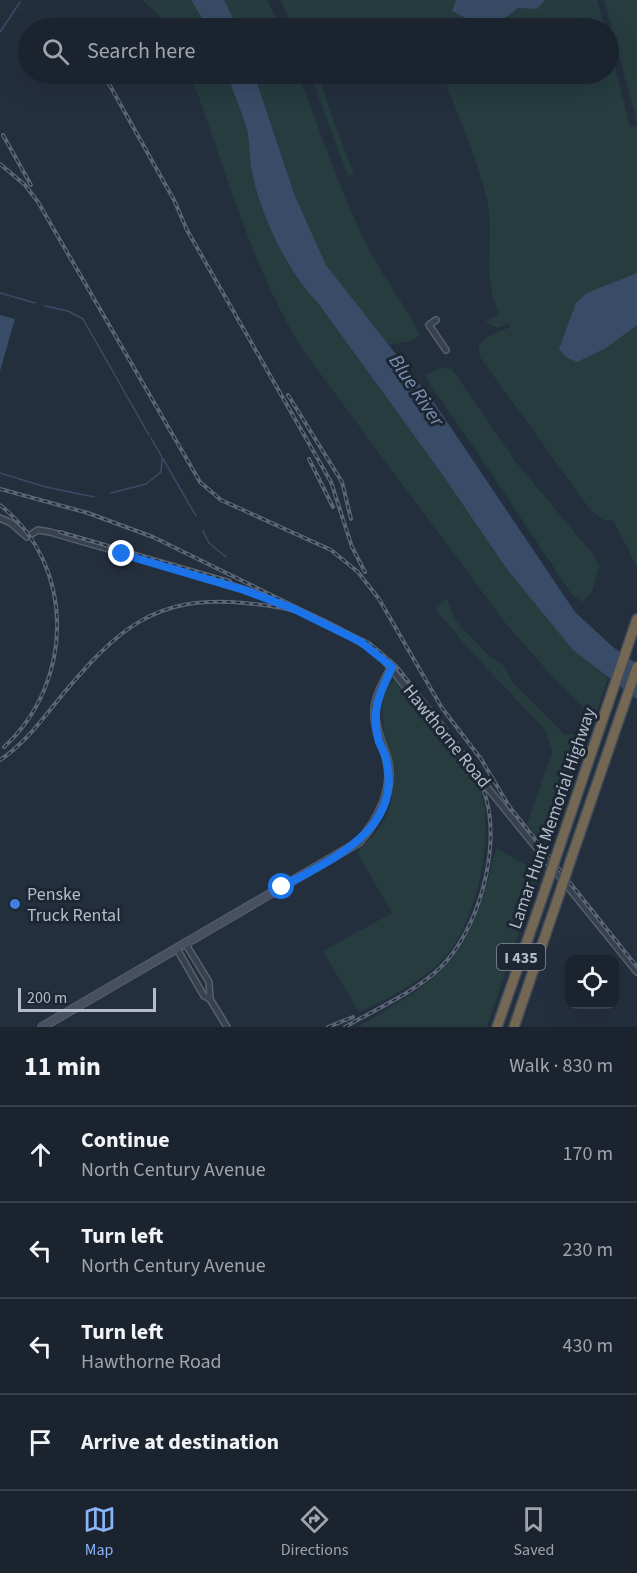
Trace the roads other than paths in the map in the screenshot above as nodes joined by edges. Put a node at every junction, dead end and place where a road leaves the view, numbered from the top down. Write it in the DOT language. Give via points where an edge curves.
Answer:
graph roads {
  1 [pos="436,320"];
  2 [pos="446,350"];
  3 [pos="0,518"];
  4 [pos="637,619"];
  5 [pos="392,667"];
  6 [pos="637,668"];
  7 [pos="185,944"];
  8 [pos="177,949"];
  9 [pos="637,972"];
  10 [pos="210,999"];
  11 [pos="42,1027"];
  12 [pos="227,1027"];
  13 [pos="497,1027"];
  14 [pos="514,1027"];
  1 -- 2 [label="street" via="429,325"];
  3 -- 5 [label="street, Hawthorne Road" via="27,537 38,530 51,532 259,595 361,642"];
  4 -- 13 [label="highway, Lamar Hunt Memorial Highway / I 435, bridge"];
  5 -- 7 [label="street" via="375,708 388,779 384,803 372,826 352,847"];
  5 -- 9 [label="street, Hawthorne Road"];
  6 -- 14 [label="highway, Lamar Hunt Memorial Highway / I 435, bridge"];
  7 -- 8 [label="street"];
  7 -- 10 [label="street" via="208,982"];
  8 -- 10 [label="street" via="204,996"];
  8 -- 11 [label="street"];
  10 -- 12 [label="street"];
}
